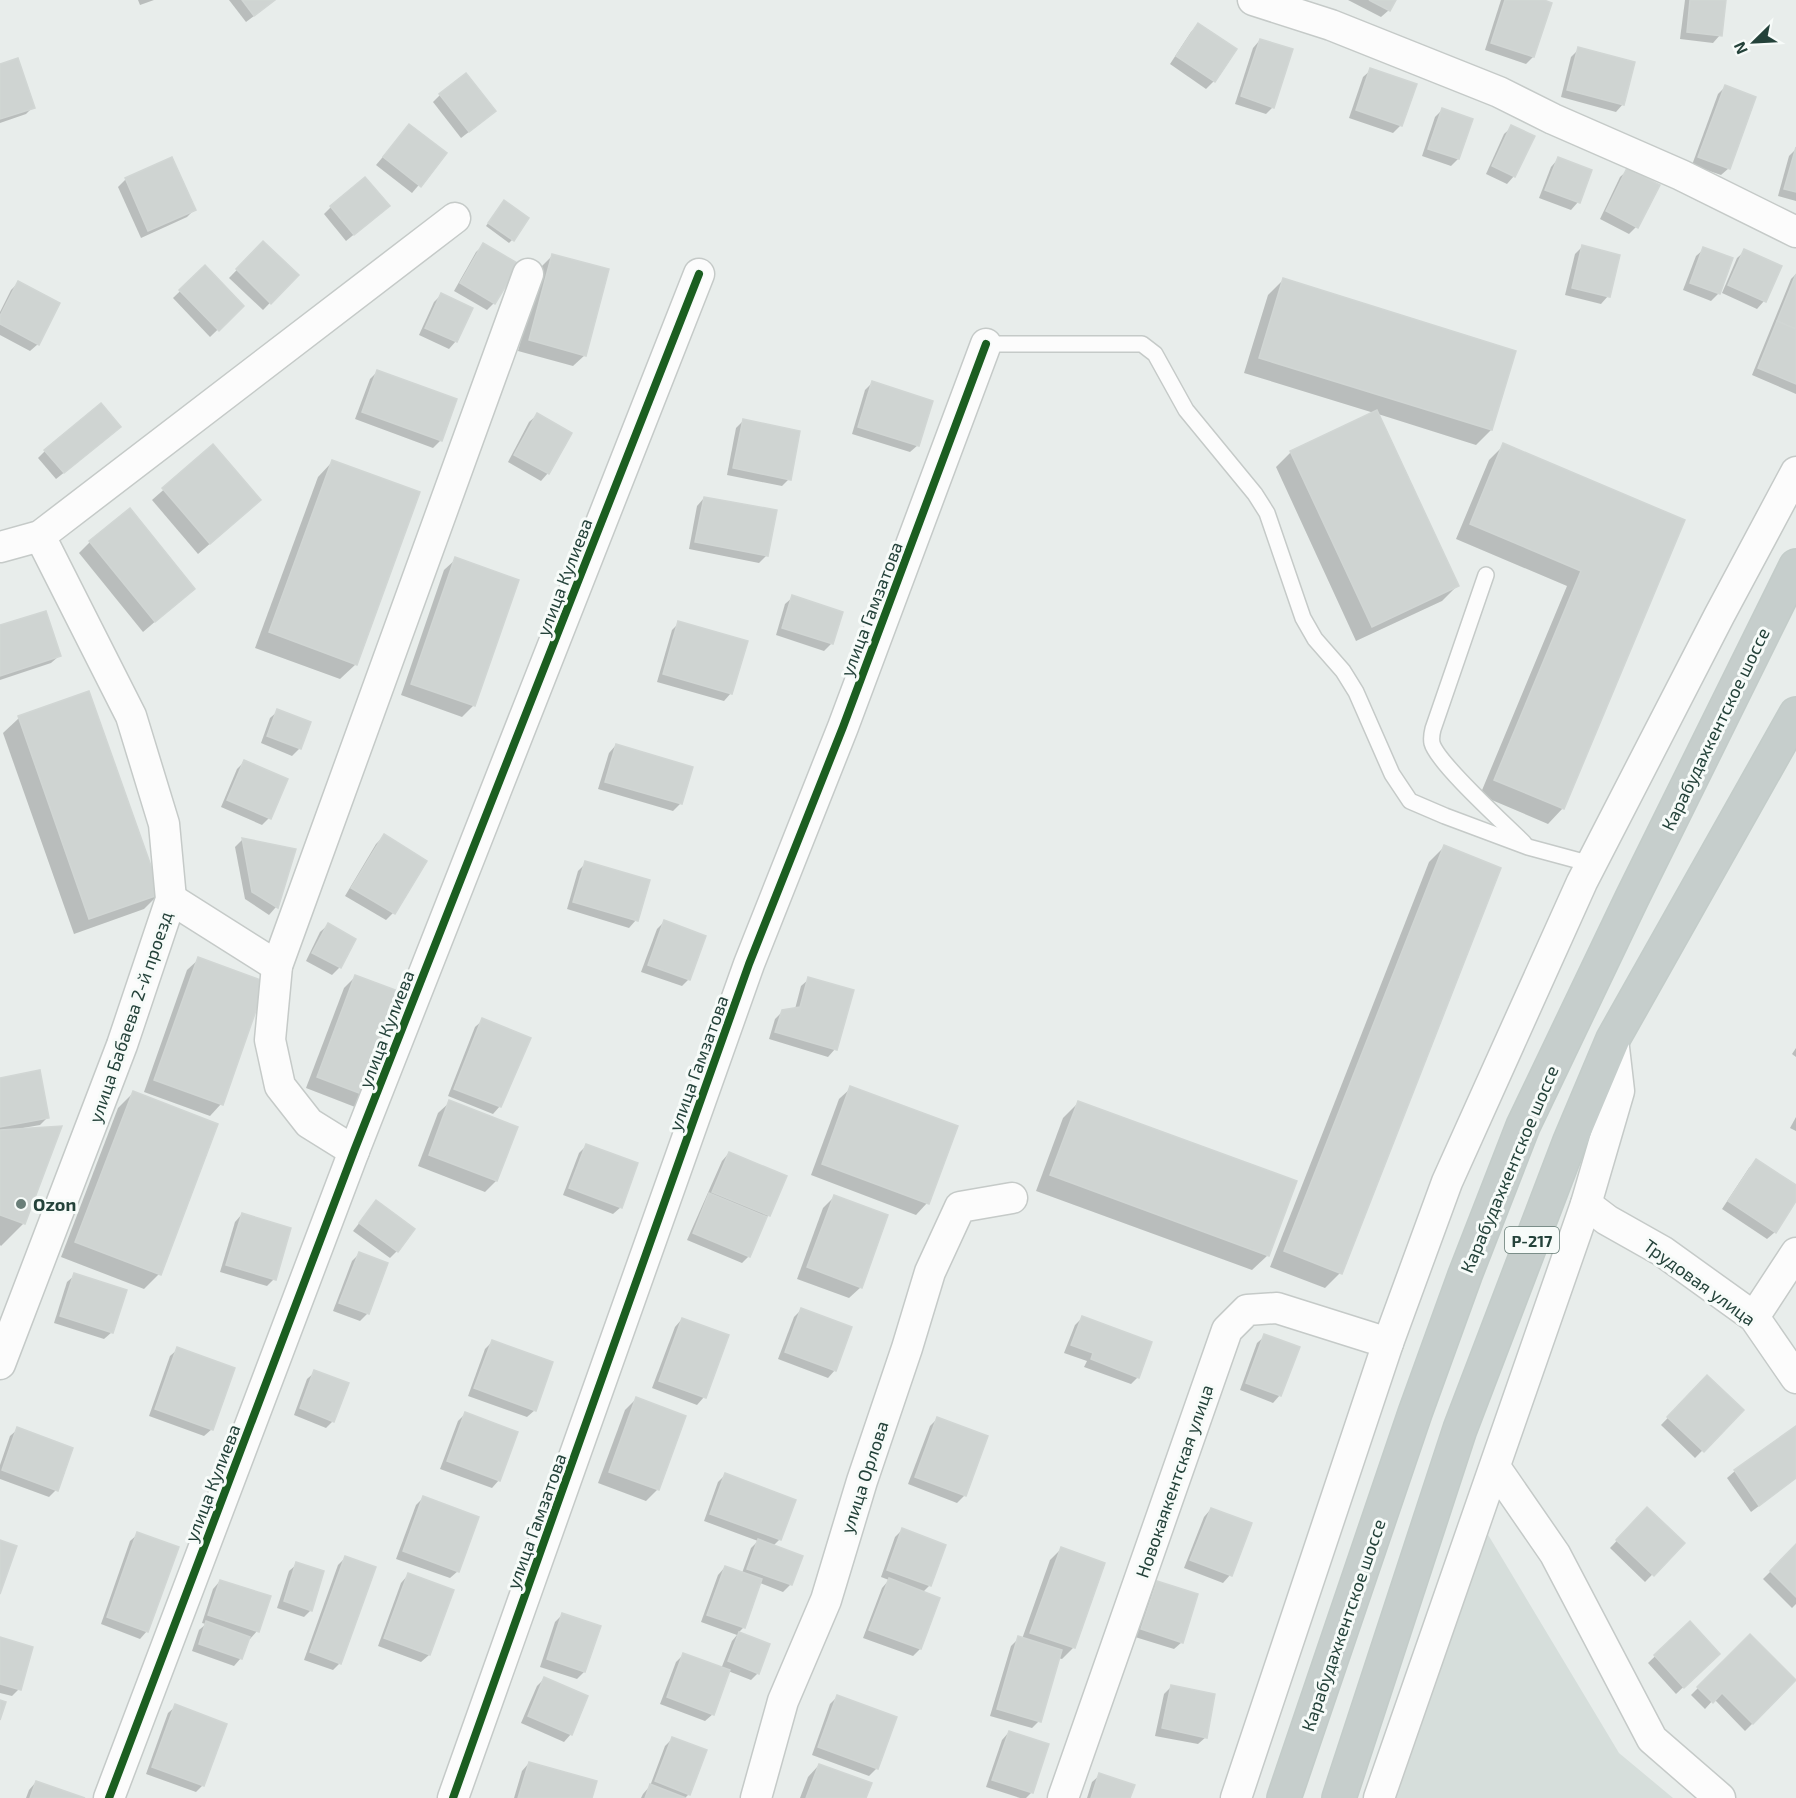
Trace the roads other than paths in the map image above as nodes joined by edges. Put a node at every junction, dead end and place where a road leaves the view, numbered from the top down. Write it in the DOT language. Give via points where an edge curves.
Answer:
graph roads {
  1 [pos="1253,0"];
  2 [pos="455,218"];
  3 [pos="1796,232"];
  4 [pos="528,274"];
  5 [pos="699,274"];
  6 [pos="986,344"];
  7 [pos="1796,472"];
  8 [pos="40,536"];
  9 [pos="0,548"];
  10 [pos="1796,566"];
  11 [pos="1486,575"];
  12 [pos="1796,714"];
  13 [pos="1528,847"];
  14 [pos="1591,864"];
  15 [pos="171,899"];
  16 [pos="277,966"];
  17 [pos="1613,1039"];
  18 [pos="354,1151"];
  19 [pos="1012,1198"];
  20 [pos="1587,1204"];
  21 [pos="1796,1252"];
  22 [pos="1754,1317"];
  23 [pos="1388,1343"];
  24 [pos="0,1364"];
  25 [pos="1796,1378"];
  26 [pos="1496,1467"];
  27 [pos="1386,1791"];
  28 [pos="109,1798"];
  29 [pos="453,1798"];
  30 [pos="756,1798"];
  31 [pos="1063,1798"];
  32 [pos="1236,1798"];
  33 [pos="1284,1798"];
  34 [pos="1339,1798"];
  35 [pos="1720,1798"];
  1 -- 3 [label="street" via="1331,25 1499,92"];
  2 -- 8 [label="street"];
  4 -- 16 [label="street"];
  5 -- 18 [label="street, улица Кулиева"];
  6 -- 13 [label="lane" via="1142,344 1155,354 1186,410 1267,513 1303,618 1356,692 1392,774 1410,801"];
  6 -- 29 [label="street, улица Гамзатова" via="750,964"];
  7 -- 14 [label="street"];
  8 -- 9 [label="street"];
  8 -- 15 [label="street, улица Бабаева 2-й проезд" via="131,716 164,824"];
  10 -- 33 [label="highway, Карабудахкентское шоссе" via="1523,1126 1419,1402"];
  11 -- 13 [label="lane" via="1431,741 1437,755"];
  12 -- 17 [label="highway, Р-217"];
  13 -- 14 [label="lane"];
  14 -- 23 [label="street" via="1447,1182"];
  15 -- 16 [label="street"];
  15 -- 24 [label="street, улица Бабаева 2-й проезд" via="122,1045"];
  16 -- 18 [label="street" via="270,1040 279,1086 309,1123"];
  17 -- 20 [label="street" via="1619,1091"];
  17 -- 34 [label="highway, Р-217" via="1460,1429"];
  18 -- 28 [label="street, улица Кулиева"];
  19 -- 30 [label="street, улица Орлова" via="960,1207 930,1272 826,1600 783,1701"];
  20 -- 22 [label="street, Трудовая улица" via="1662,1251"];
  20 -- 26 [label="street"];
  21 -- 22 [label="street"];
  22 -- 25 [label="street, Трудовая улица"];
  23 -- 31 [label="street, Новокаякентская улица" via="1277,1308 1247,1310 1227,1330"];
  23 -- 32 [label="street"];
  26 -- 27 [label="street"];
  26 -- 35 [label="street" via="1555,1554 1652,1739"];
}
